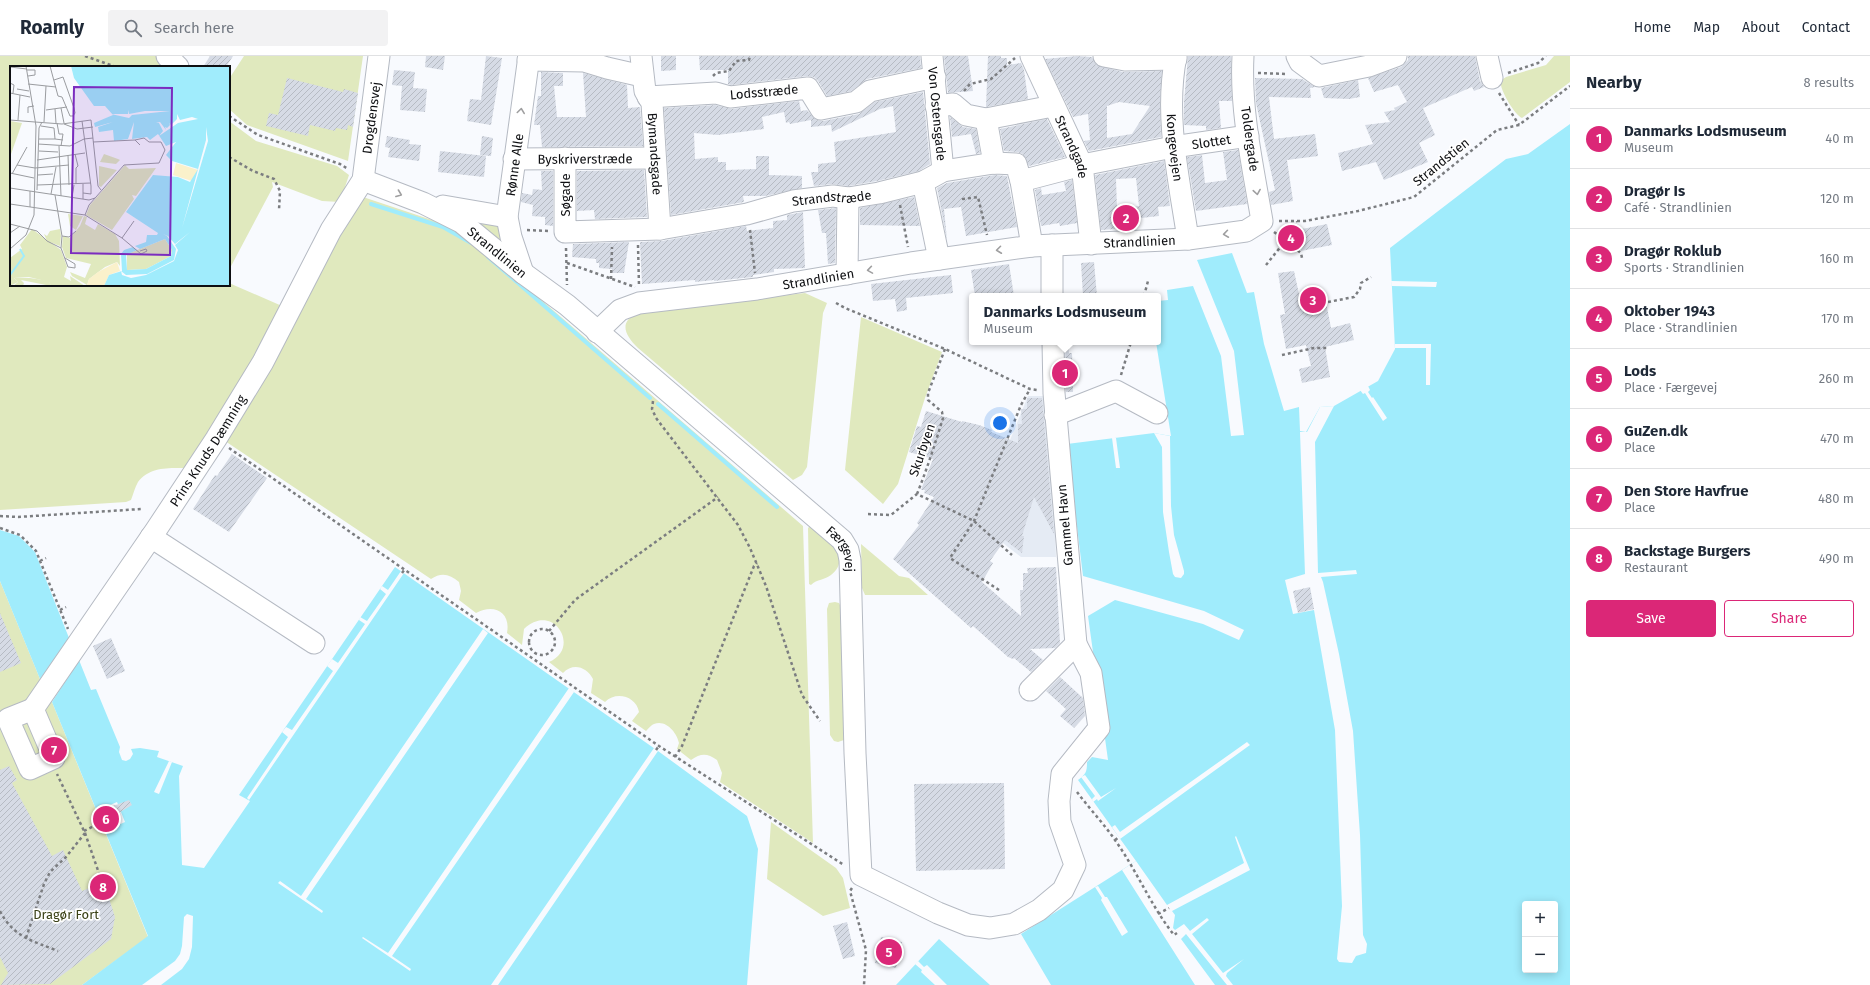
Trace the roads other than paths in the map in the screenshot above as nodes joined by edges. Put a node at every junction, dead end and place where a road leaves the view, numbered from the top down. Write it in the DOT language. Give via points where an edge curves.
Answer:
graph roads {
  1 [pos="167,56"];
  2 [pos="379,56"];
  3 [pos="932,56"];
  4 [pos="1031,56"];
  5 [pos="1104,56"];
  6 [pos="1297,56"];
  7 [pos="1396,56"];
  8 [pos="1487,56"];
  9 [pos="1176,57"];
  10 [pos="529,58"];
  11 [pos="1242,64"];
  12 [pos="177,66"];
  13 [pos="642,66"];
  14 [pos="935,77"];
  15 [pos="1492,78"];
  16 [pos="648,97"];
  17 [pos="944,105"];
  18 [pos="1053,106"];
  19 [pos="986,119"];
  20 [pos="1248,136"];
  21 [pos="1174,147"];
  22 [pos="565,158"];
  23 [pos="655,158"];
  24 [pos="514,159"];
  25 [pos="994,163"];
  26 [pos="1082,165"];
  27 [pos="943,171"];
  28 [pos="363,180"];
  29 [pos="1021,180"];
  30 [pos="923,182"];
  31 [pos="848,198"];
  32 [pos="422,203"];
  33 [pos="1262,221"];
  34 [pos="508,223"];
  35 [pos="660,229"];
  36 [pos="565,232"];
  37 [pos="1188,239"];
  38 [pos="1091,244"];
  39 [pos="1042,246"];
  40 [pos="939,259"];
  41 [pos="523,272"];
  42 [pos="847,274"];
  43 [pos="1051,293"];
  44 [pos="597,332"];
  45 [pos="1053,345"];
  46 [pos="1157,413"];
  47 [pos="1056,415"];
  48 [pos="151,537"];
  49 [pos="314,643"];
  50 [pos="1076,644"];
  51 [pos="1030,690"];
  52 [pos="50,760"];
  1 -- 12 [label="street"];
  2 -- 28 [label="street, Drogdensvej"];
  3 -- 14 [label="street, Von Ostensgade"];
  4 -- 18 [label="street, Strandgade"];
  5 -- 9 [label="street" via="1125,60"];
  6 -- 7 [label="street" via="1300,62 1319,76 1369,66"];
  8 -- 15 [label="street"];
  9 -- 21 [label="street, Kongevejen" via="1171,91"];
  10 -- 13 [label="street" via="584,61 607,68"];
  24 -- 10 [label="street, Rønne Alle, one-way"];
  11 -- 20 [label="street, Toldergade"];
  13 -- 16 [label="street, Bymandsgade" via="644,91"];
  14 -- 16 [label="street, Lodsstræde" via="870,91 856,102 821,109 808,88 730,97 716,93"];
  14 -- 17 [label="street, Von Ostensgade"];
  16 -- 23 [label="street, Bymandsgade" via="652,103"];
  17 -- 19 [label="street" via="966,115"];
  17 -- 27 [label="street, Von Ostensgade"];
  18 -- 19 [label="street"];
  18 -- 26 [label="street, Strandgade"];
  19 -- 25 [label="street"];
  20 -- 21 [label="street, Slottet"];
  20 -- 33 [label="street, Toldergade, one-way"];
  21 -- 26 [label="street, Slottet"];
  21 -- 37 [label="street, Kongevejen"];
  22 -- 23 [label="street, Byskriverstræde"];
  22 -- 24 [label="street, Byskriverstræde"];
  22 -- 36 [label="street, Søgade"];
  23 -- 35 [label="street, Bymandsgade"];
  24 -- 34 [label="street, Rønne Alle"];
  25 -- 27 [label="street, Strandstræde"];
  25 -- 29 [label="street, Strandstræde" via="1016,164"];
  26 -- 29 [label="street"];
  26 -- 38 [label="street, Strandgade"];
  27 -- 30 [label="street, Strandstræde"];
  28 -- 32 [label="street, Strandlinien, one-way"];
  28 -- 48 [label="street, Prins Knuds Dæmning" via="331,230 263,362"];
  29 -- 39 [label="street"];
  30 -- 31 [label="street, Strandstræde"];
  30 -- 40 [label="street"];
  31 -- 35 [label="street, Strandstræde" via="833,196 793,201 748,214"];
  31 -- 42 [label="street"];
  32 -- 34 [label="street, Strandlinien"];
  32 -- 41 [label="street, Strandlinien" via="461,222"];
  33 -- 37 [label="street, Strandlinien, one-way" via="1246,231"];
  34 -- 41 [label="street, Rønne Alle"];
  35 -- 36 [label="street, Strandstræde"];
  37 -- 38 [label="street, Strandlinien"];
  38 -- 39 [label="street, Strandlinien"];
  39 -- 40 [label="street, Strandlinien, one-way"];
  39 -- 43 [label="street"];
  40 -- 42 [label="street, Strandlinien, one-way"];
  41 -- 44 [label="street, Strandlinien" via="567,305"];
  42 -- 44 [label="street, Strandlinien" via="757,289 639,303 620,310"];
  44 -- 50 [label="street, Færgevej" via="842,540 848,550 861,875 938,913 968,925 990,928 1014,924 1039,910 1063,890 1075,865 1060,822 1062,774 1099,728 1091,673"];
  45 -- 47 [label="street, Gammel Havn"];
  46 -- 47 [label="street" via="1116,391"];
  47 -- 50 [label="street, Gammel Havn"];
  48 -- 49 [label="street"];
  48 -- 52 [label="street, Prins Knuds Dæmning" via="33,709 54,758"];
  50 -- 51 [label="street"];
}
